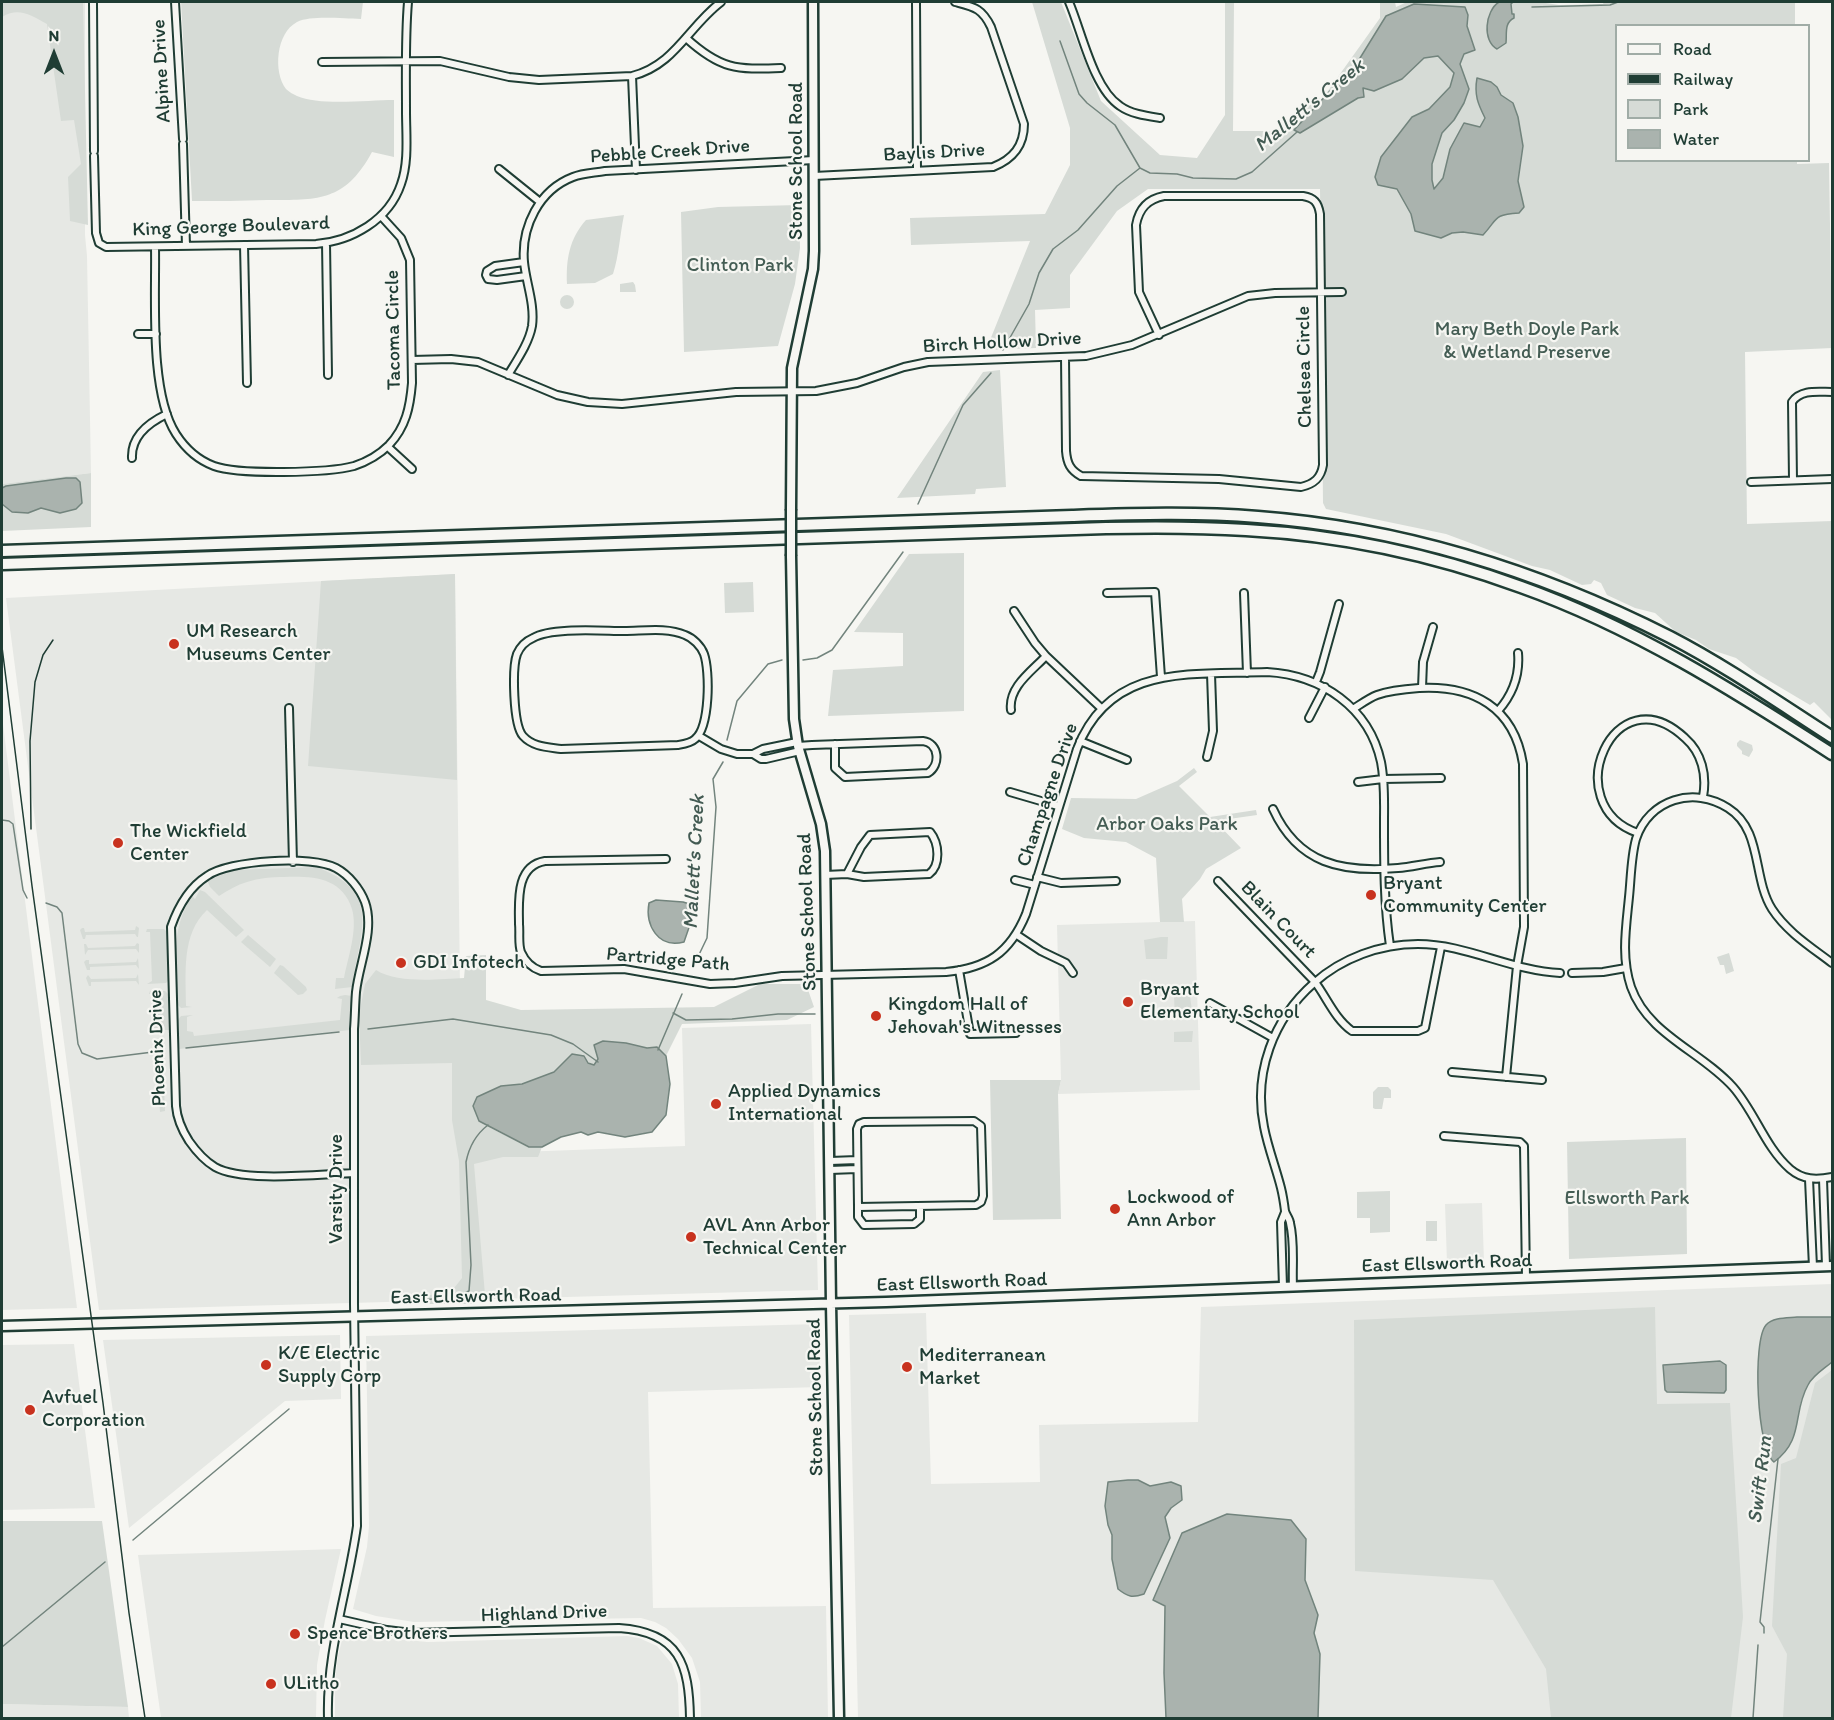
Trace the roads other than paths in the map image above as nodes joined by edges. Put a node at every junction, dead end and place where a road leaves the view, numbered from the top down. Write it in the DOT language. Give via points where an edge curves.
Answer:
graph roads {
  1 [pos="93,2"];
  2 [pos="175,2"];
  3 [pos="408,2"];
  4 [pos="721,2"];
  5 [pos="813,2"];
  6 [pos="916,2"];
  7 [pos="955,2"];
  8 [pos="1070,2"];
  9 [pos="686,38"];
  10 [pos="406,61"];
  11 [pos="322,62"];
  12 [pos="781,68"];
  13 [pos="632,76"];
  14 [pos="1160,118"];
  15 [pos="814,160"];
  16 [pos="499,169"];
  17 [pos="636,170"];
  18 [pos="917,171"];
  19 [pos="814,176"];
  20 [pos="540,202"];
  21 [pos="381,216"];
  22 [pos="327,243"];
  23 [pos="244,245"];
  24 [pos="186,246"];
  25 [pos="155,247"];
  26 [pos="524,262"];
  27 [pos="526,276"];
  28 [pos="1321,292"];
  29 [pos="1342,292"];
  30 [pos="138,334"];
  31 [pos="156,334"];
  32 [pos="1159,335"];
  33 [pos="1065,357"];
  34 [pos="412,360"];
  35 [pos="328,375"];
  36 [pos="508,375"];
  37 [pos="247,383"];
  38 [pos="790,392"];
  39 [pos="1833,392"];
  40 [pos="167,414"];
  41 [pos="388,447"];
  42 [pos="132,458"];
  43 [pos="412,470"];
  44 [pos="1833,479"];
  45 [pos="1793,480"];
  46 [pos="1751,482"];
  47 [pos="3,551"];
  48 [pos="4,564"];
  49 [pos="1107,593"];
  50 [pos="1244,593"];
  51 [pos="1339,604"];
  52 [pos="1014,611"];
  53 [pos="1433,627"];
  54 [pos="1518,653"];
  55 [pos="1046,656"];
  56 [pos="1247,673"];
  57 [pos="1211,674"];
  58 [pos="1161,677"];
  59 [pos="1316,682"];
  60 [pos="1325,687"];
  61 [pos="1422,688"];
  62 [pos="289,708"];
  63 [pos="1101,708"];
  64 [pos="1353,709"];
  65 [pos="1011,710"];
  66 [pos="1498,711"];
  67 [pos="1309,718"];
  68 [pos="699,736"];
  69 [pos="1833,737"];
  70 [pos="1080,741"];
  71 [pos="835,744"];
  72 [pos="798,747"];
  73 [pos="1833,753"];
  74 [pos="1207,757"];
  75 [pos="1127,760"];
  76 [pos="1441,778"];
  77 [pos="1383,779"];
  78 [pos="1358,782"];
  79 [pos="1010,792"];
  80 [pos="1703,797"];
  81 [pos="1058,806"];
  82 [pos="1273,809"];
  83 [pos="1638,833"];
  84 [pos="666,859"];
  85 [pos="293,862"];
  86 [pos="1440,862"];
  87 [pos="1384,868"];
  88 [pos="847,874"];
  89 [pos="825,875"];
  90 [pos="1038,877"];
  91 [pos="1015,880"];
  92 [pos="1116,881"];
  93 [pos="1218,881"];
  94 [pos="1035,885"];
  95 [pos="1017,935"];
  96 [pos="1390,946"];
  97 [pos="1441,947"];
  98 [pos="1833,963"];
  99 [pos="1517,966"];
  100 [pos="1626,968"];
  101 [pos="959,970"];
  102 [pos="1073,973"];
  103 [pos="1560,973"];
  104 [pos="1572,973"];
  105 [pos="828,976"];
  106 [pos="1315,982"];
  107 [pos="1210,1003"];
  108 [pos="1016,1033"];
  109 [pos="1273,1038"];
  110 [pos="1452,1072"];
  111 [pos="1506,1077"];
  112 [pos="1542,1080"];
  113 [pos="1444,1136"];
  114 [pos="857,1160"];
  115 [pos="830,1165"];
  116 [pos="857,1169"];
  117 [pos="354,1173"];
  118 [pos="1833,1177"];
  119 [pos="1809,1179"];
  120 [pos="1822,1179"];
  121 [pos="920,1206"];
  122 [pos="858,1207"];
  123 [pos="1285,1212"];
  124 [pos="1829,1266"];
  125 [pos="1813,1267"];
  126 [pos="1526,1278"];
  127 [pos="1283,1287"];
  128 [pos="1293,1287"];
  129 [pos="831,1304"];
  130 [pos="354,1316"];
  131 [pos="2,1326"];
  132 [pos="339,1619"];
  133 [pos="328,1719"];
  134 [pos="690,1719"];
  135 [pos="839,1719"];
  1 -- 25 [label="street, King George Boulevard" via="96,233 99,243 106,247"];
  2 -- 24 [label="street, Alpine Drive"];
  3 -- 10 [label="street, King George Boulevard"];
  4 -- 9 [label="street"];
  5 -- 15 [label="main road, Stone School Road"];
  6 -- 18 [label="street"];
  7 -- 18 [label="street, Baylis Drive" via="983,13 992,27 1022,114 1022,141 1011,157 993,167"];
  8 -- 14 [label="street" via="1107,95 1121,107"];
  9 -- 12 [label="street" via="701,52 727,65"];
  9 -- 13 [label="street" via="661,64"];
  10 -- 11 [label="street"];
  10 -- 13 [label="street" via="453,63 523,79"];
  10 -- 21 [label="street, King George Boulevard" via="406,164 394,200"];
  13 -- 17 [label="street"];
  15 -- 17 [label="street, Pebble Creek Drive"];
  15 -- 19 [label="main road, Stone School Road"];
  16 -- 20 [label="street"];
  17 -- 20 [label="street, Pebble Creek Drive" via="574,177"];
  18 -- 19 [label="street, Baylis Drive"];
  19 -- 38 [label="main road, Stone School Road" via="813,269 795,347"];
  20 -- 26 [label="street, Pebble Creek Drive" via="526,230"];
  21 -- 22 [label="street, King George Boulevard" via="348,237"];
  21 -- 34 [label="street, Tacoma Circle" via="402,238 410,260"];
  22 -- 23 [label="street, King George Boulevard"];
  22 -- 35 [label="street"];
  23 -- 24 [label="street, King George Boulevard"];
  23 -- 37 [label="street"];
  24 -- 25 [label="street, King George Boulevard"];
  25 -- 31 [label="street, Tacoma Circle"];
  26 -- 27 [label="street, Pebble Creek Drive"];
  26 -- 27 [label="street" via="495,266 486,275 497,280"];
  27 -- 36 [label="street, Pebble Creek Drive" via="532,327"];
  28 -- 29 [label="street, Birch Hollow Drive"];
  28 -- 32 [label="street, Birch Hollow Drive" via="1248,296"];
  28 -- 32 [label="street, Chelsea Circle" via="1320,214 1319,205 1311,198 1155,198 1138,216 1137,266 1139,292"];
  28 -- 33 [label="street, Chelsea Circle" via="1323,465 1319,478 1309,485 1293,487 1166,476 1081,476 1069,465 1066,451"];
  30 -- 31 [label="street"];
  31 -- 40 [label="street, Tacoma Circle" via="159,380"];
  32 -- 33 [label="street, Birch Hollow Drive" via="1119,349"];
  33 -- 38 [label="street, Birch Hollow Drive" via="928,362 837,388"];
  34 -- 36 [label="street, Birch Hollow Drive" via="472,361"];
  34 -- 41 [label="street, Tacoma Circle" via="407,418"];
  36 -- 38 [label="street, Birch Hollow Drive" via="557,395 605,403 642,403 736,392"];
  38 -- 72 [label="main road, Stone School Road, bridge" via="793,701"];
  39 -- 45 [label="street" via="1798,394 1792,402"];
  40 -- 41 [label="street, Tacoma Circle" via="189,451 227,470 354,466"];
  40 -- 42 [label="street" via="136,438"];
  41 -- 43 [label="street"];
  44 -- 45 [label="street"];
  45 -- 46 [label="street"];
  47 -- 69 [label="highway" via="1184,513 1259,517 1405,540 1475,557 1536,578 1670,638"];
  48 -- 73 [label="highway" via="1106,528 1180,527 1302,535 1444,563 1520,586 1634,636 1707,675"];
  49 -- 58 [label="street" via="1155,592"];
  50 -- 56 [label="street"];
  51 -- 59 [label="street"];
  52 -- 55 [label="street"];
  53 -- 61 [label="street" via="1423,662"];
  54 -- 66 [label="street" via="1516,679 1506,703"];
  55 -- 63 [label="street"];
  55 -- 65 [label="street" via="1014,691"];
  56 -- 57 [label="street, Champagne Drive"];
  56 -- 59 [label="street, Champagne Drive" via="1283,673"];
  57 -- 58 [label="street, Champagne Drive"];
  57 -- 74 [label="street" via="1213,731"];
  58 -- 63 [label="street, Champagne Drive" via="1128,688"];
  59 -- 60 [label="street, Champagne Drive"];
  60 -- 64 [label="street, Champagne Drive"];
  60 -- 67 [label="street"];
  61 -- 64 [label="street" via="1383,693"];
  61 -- 66 [label="street" via="1462,691"];
  62 -- 85 [label="street"];
  63 -- 70 [label="street, Champagne Drive"];
  64 -- 77 [label="street, Champagne Drive" via="1374,741"];
  66 -- 99 [label="street" via="1513,731 1523,764 1525,910"];
  68 -- 68 [label="street" via="678,746 561,749 532,743 521,734 516,718 517,654 532,638 558,632 671,631 686,635 700,645 707,665 707,715"];
  68 -- 72 [label="street" via="721,749 761,759"];
  70 -- 75 [label="street"];
  70 -- 81 [label="street, Champagne Drive"];
  71 -- 71 [label="street" via="835,768 845,777 923,774 932,771 936,764 935,750 928,741"];
  71 -- 72 [label="street"];
  72 -- 89 [label="main road, Stone School Road" via="821,824"];
  76 -- 77 [label="street"];
  77 -- 78 [label="street"];
  77 -- 87 [label="street, Champagne Drive"];
  79 -- 81 [label="street"];
  80 -- 83 [label="street" via="1683,797 1664,804"];
  80 -- 83 [label="street" via="1705,783 1700,757 1684,737 1652,720 1635,720 1622,726 1603,753 1599,794 1613,818"];
  80 -- 98 [label="street" via="1729,808 1744,822 1772,908 1784,925"];
  81 -- 90 [label="street, Champagne Drive"];
  82 -- 87 [label="street" via="1285,832 1315,858 1343,868"];
  83 -- 100 [label="street" via="1626,929"];
  84 -- 105 [label="street, Partridge Path" via="545,861 532,866 519,893 520,946 527,962 541,971 624,969 710,984 767,977"];
  85 -- 117 [label="street, Varsity Drive" via="316,862 349,877 360,891 368,913 356,992"];
  85 -- 117 [label="street, Phoenix Drive" via="222,868 196,884 177,911 170,937 177,1117 194,1148 224,1171 258,1176"];
  86 -- 87 [label="street"];
  87 -- 96 [label="street, Champagne Drive"];
  88 -- 88 [label="street" via="930,874 936,865 935,838 930,832 870,835"];
  88 -- 89 [label="street"];
  89 -- 105 [label="main road, Stone School Road"];
  90 -- 92 [label="street" via="1061,883"];
  90 -- 94 [label="street, Champagne Drive"];
  91 -- 94 [label="street, Champagne Drive"];
  93 -- 106 [label="street, Blain Court"];
  94 -- 95 [label="street, Champagne Drive"];
  95 -- 101 [label="street, Champagne Drive" via="991,960"];
  95 -- 102 [label="street" via="1066,963"];
  96 -- 97 [label="street"];
  96 -- 106 [label="street" via="1351,959"];
  97 -- 99 [label="street"];
  97 -- 106 [label="street, Blain Court" via="1427,1023 1421,1030 1352,1031"];
  99 -- 103 [label="street"];
  99 -- 111 [label="street"];
  100 -- 104 [label="street"];
  100 -- 119 [label="street" via="1635,995 1654,1023 1721,1074 1744,1101 1783,1161"];
  101 -- 105 [label="street, Champagne Drive"];
  101 -- 108 [label="street" via="970,1034"];
  105 -- 115 [label="main road, Stone School Road"];
  106 -- 109 [label="street" via="1288,1011"];
  107 -- 109 [label="street"];
  109 -- 123 [label="street" via="1263,1077 1262,1113"];
  110 -- 111 [label="street"];
  111 -- 112 [label="street"];
  113 -- 126 [label="street" via="1520,1142 1524,1146"];
  114 -- 115 [label="street"];
  114 -- 116 [label="street"];
  114 -- 121 [label="street" via="857,1129 864,1122 978,1123 981,1202"];
  115 -- 116 [label="street"];
  115 -- 129 [label="main road, Stone School Road"];
  116 -- 122 [label="street"];
  117 -- 130 [label="street, Varsity Drive"];
  118 -- 120 [label="street"];
  119 -- 120 [label="street"];
  119 -- 125 [label="street"];
  120 -- 124 [label="street"];
  121 -- 122 [label="street"];
  121 -- 122 [label="street" via="920,1219 914,1224 864,1225 858,1217"];
  123 -- 127 [label="street" via="1281,1222"];
  123 -- 128 [label="street" via="1290,1222"];
  124 -- 125 [label="main road, East Ellsworth Road"];
  125 -- 126 [label="main road, East Ellsworth Road"];
  126 -- 128 [label="main road, East Ellsworth Road"];
  127 -- 128 [label="main road, East Ellsworth Road"];
  127 -- 129 [label="main road, East Ellsworth Road"];
  129 -- 130 [label="main road, East Ellsworth Road"];
  129 -- 135 [label="main road, Stone School Road"];
  130 -- 131 [label="main road, East Ellsworth Road"];
  130 -- 132 [label="street, Varsity Drive" via="357,1526"];
  132 -- 133 [label="street, Varsity Drive" via="331,1657"];
  132 -- 134 [label="street, Highland Drive" via="412,1633 620,1628 647,1632 674,1650 684,1666"];
}
